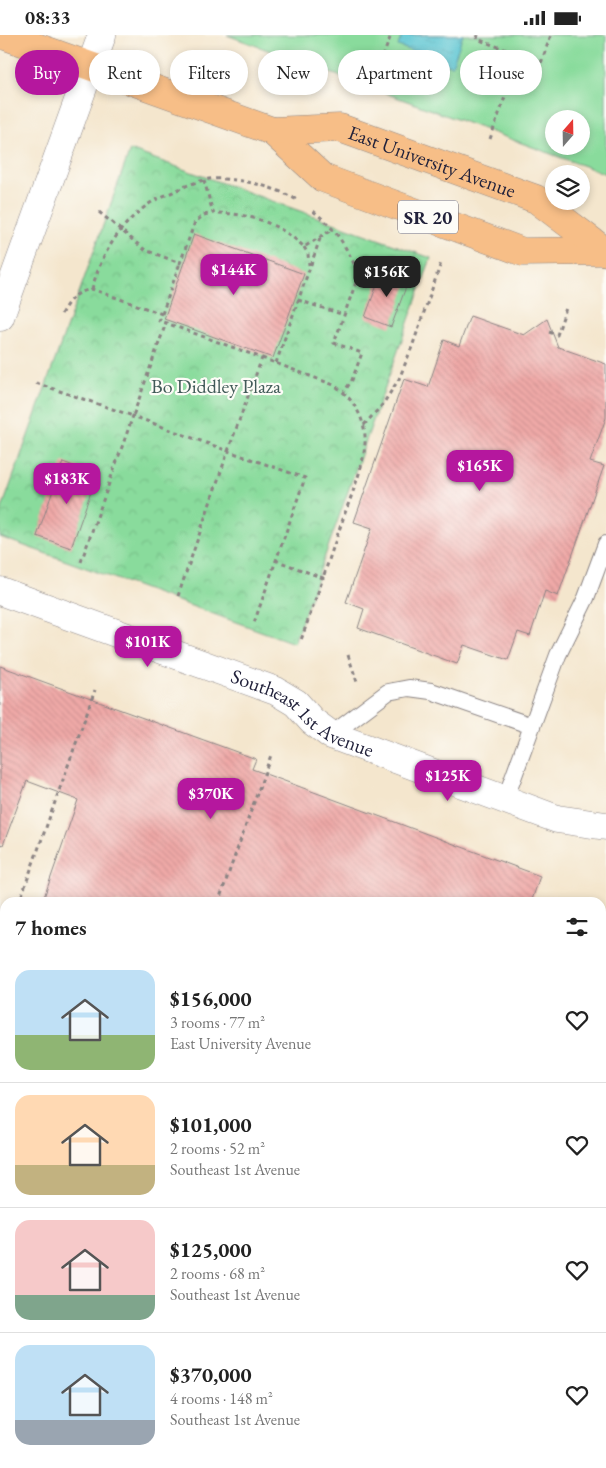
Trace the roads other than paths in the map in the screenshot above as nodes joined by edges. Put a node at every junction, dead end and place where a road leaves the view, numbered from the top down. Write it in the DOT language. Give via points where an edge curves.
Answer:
graph roads {
  1 [pos="3,35"];
  2 [pos="102,35"];
  3 [pos="96,50"];
  4 [pos="89,66"];
  5 [pos="89,69"];
  6 [pos="160,91"];
  7 [pos="272,131"];
  8 [pos="605,251"];
  9 [pos="0,317"];
  10 [pos="606,544"];
  11 [pos="0,591"];
  12 [pos="532,726"];
  13 [pos="331,735"];
  14 [pos="505,800"];
  15 [pos="606,826"];
  1 -- 4 [label="main road, East University Avenue / SR 20"];
  2 -- 3 [label="street"];
  5 -- 9 [label="street"];
  6 -- 7 [label="main road, East University Avenue / SR 20"];
  7 -- 8 [label="main road, East University Avenue / SR 20" via="340,128 536,199"];
  7 -- 8 [label="main road, East University Avenue / SR 20" via="323,178 523,252"];
  10 -- 12 [label="lane" via="586,598 558,655"];
  11 -- 13 [label="street, Southeast 1st Avenue" via="276,691 296,703"];
  12 -- 13 [label="lane" via="431,691 409,688 388,692"];
  12 -- 14 [label="lane"];
  13 -- 14 [label="street, Southeast 1st Avenue"];
  14 -- 15 [label="street, Southeast 1st Avenue" via="557,819"];
}
